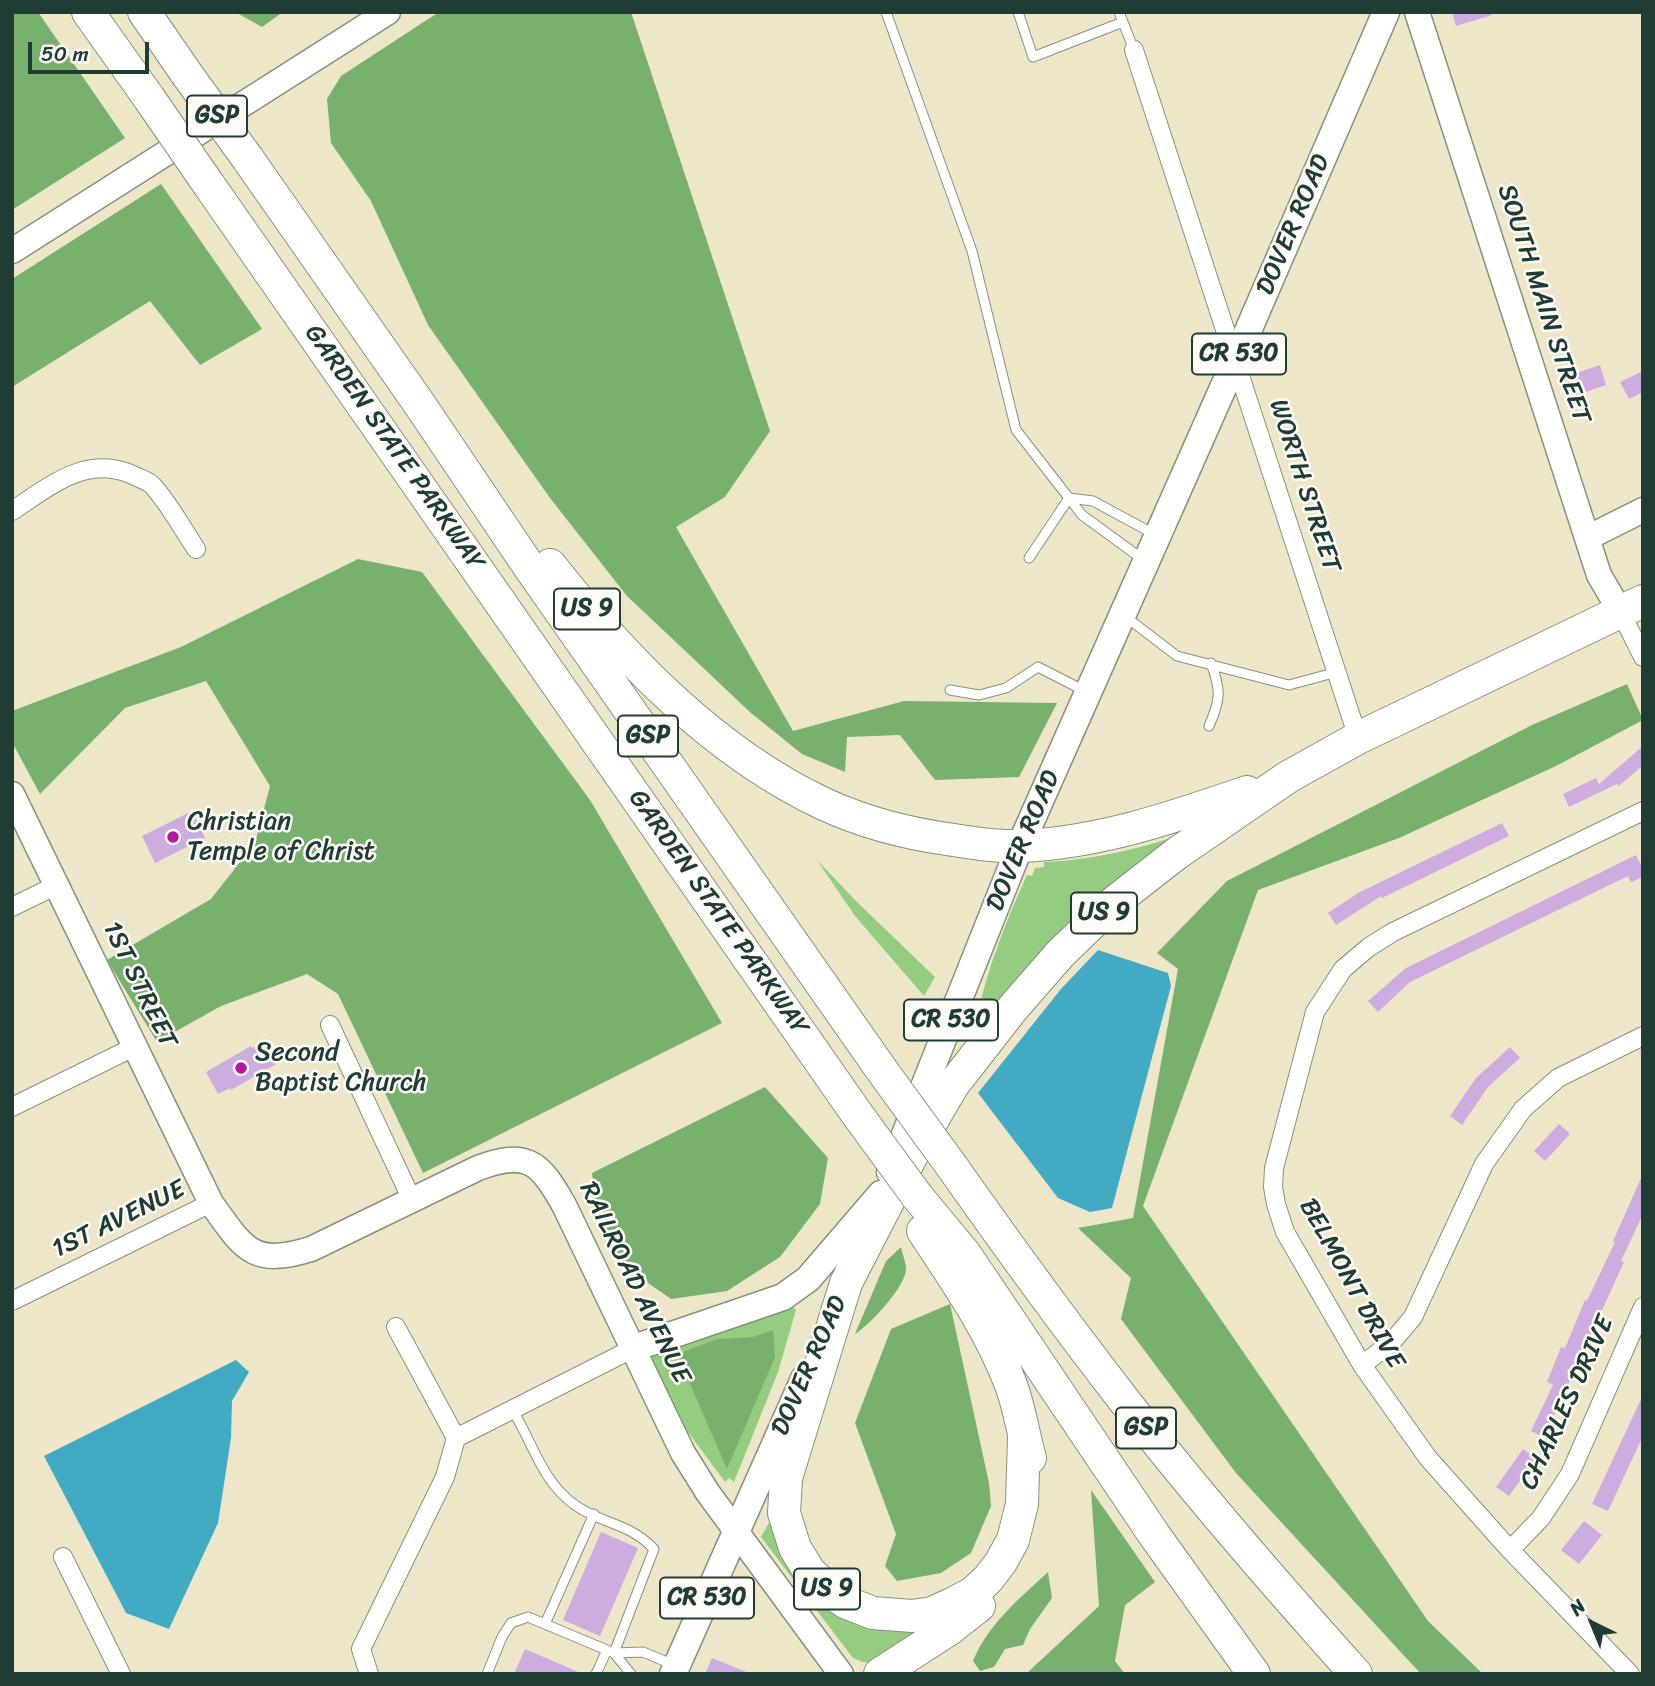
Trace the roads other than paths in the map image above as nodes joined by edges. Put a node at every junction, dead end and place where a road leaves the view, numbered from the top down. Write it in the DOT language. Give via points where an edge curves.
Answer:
graph roads {
  1 [pos="88,12"];
  2 [pos="144,12"];
  3 [pos="388,12"];
  4 [pos="886,12"];
  5 [pos="1018,12"];
  6 [pos="1119,12"];
  7 [pos="1386,12"];
  8 [pos="1418,12"];
  9 [pos="1123,22"];
  10 [pos="1134,50"];
  11 [pos="12,251"];
  12 [pos="1236,361"];
  13 [pos="418,402"];
  14 [pos="1069,498"];
  15 [pos="12,510"];
  16 [pos="1643,510"];
  17 [pos="1159,536"];
  18 [pos="1587,538"];
  19 [pos="195,549"];
  20 [pos="1029,558"];
  21 [pos="1147,562"];
  22 [pos="1631,606"];
  23 [pos="1124,615"];
  24 [pos="1643,657"];
  25 [pos="1211,663"];
  26 [pos="1336,672"];
  27 [pos="950,690"];
  28 [pos="1088,693"];
  29 [pos="1209,726"];
  30 [pos="1358,738"];
  31 [pos="1288,777"];
  32 [pos="12,794"];
  33 [pos="1643,811"];
  34 [pos="1020,846"];
  35 [pos="57,885"];
  36 [pos="12,906"];
  37 [pos="330,1025"];
  38 [pos="1643,1036"];
  39 [pos="135,1046"];
  40 [pos="12,1107"];
  41 [pos="881,1194"];
  42 [pos="917,1196"];
  43 [pos="412,1200"];
  44 [pos="211,1203"];
  45 [pos="846,1283"];
  46 [pos="12,1301"];
  47 [pos="1643,1307"];
  48 [pos="396,1327"];
  49 [pos="634,1348"];
  50 [pos="1362,1364"];
  51 [pos="513,1411"];
  52 [pos="456,1438"];
  53 [pos="1024,1438"];
  54 [pos="594,1514"];
  55 [pos="737,1531"];
  56 [pos="1510,1550"];
  57 [pos="63,1557"];
  58 [pos="545,1624"];
  59 [pos="610,1652"];
  60 [pos="674,1670"];
  61 [pos="121,1674"];
  62 [pos="369,1674"];
  63 [pos="487,1674"];
  64 [pos="596,1674"];
  65 [pos="631,1674"];
  66 [pos="841,1674"];
  67 [pos="880,1674"];
  68 [pos="1254,1674"];
  69 [pos="1356,1674"];
  70 [pos="1630,1674"];
  1 -- 42 [label="highway, GARDEN STATE PARKWAY / GSP, bridge"];
  2 -- 13 [label="highway, GARDEN STATE PARKWAY / GSP, bridge"];
  3 -- 11 [label="street"];
  4 -- 14 [label="lane" via="972,251 1016,430"];
  5 -- 9 [label="lane" via="1033,57"];
  6 -- 9 [label="lane"];
  7 -- 12 [label="main road, DOVER ROAD / CR 530"];
  8 -- 18 [label="street, SOUTH MAIN STREET"];
  9 -- 10 [label="lane"];
  10 -- 12 [label="street, WORTH STREET"];
  12 -- 17 [label="main road, DOVER ROAD / CR 530"];
  12 -- 26 [label="street, WORTH STREET"];
  13 -- 34 [label="highway, US 9" via="457,435 541,553 616,641 732,748 796,790 856,817 924,835"];
  13 -- 69 [label="highway, GARDEN STATE PARKWAY / GSP, bridge" via="1022,1265 1170,1458"];
  14 -- 17 [label="lane" via="1093,501"];
  14 -- 20 [label="lane"];
  14 -- 21 [label="lane" via="1082,515"];
  15 -- 19 [label="street" via="62,479 95,467 126,471 151,484"];
  16 -- 18 [label="street"];
  17 -- 21 [label="main road, DOVER ROAD / CR 530"];
  18 -- 22 [label="street, SOUTH MAIN STREET" via="1599,575"];
  21 -- 23 [label="main road, DOVER ROAD / CR 530"];
  22 -- 24 [label="street"];
  22 -- 30 [label="highway, US 9"];
  23 -- 25 [label="lane" via="1177,656"];
  23 -- 28 [label="main road, DOVER ROAD / CR 530"];
  25 -- 26 [label="lane" via="1289,685"];
  25 -- 29 [label="lane" via="1220,688"];
  26 -- 30 [label="street, WORTH STREET"];
  27 -- 28 [label="lane" via="978,695 1006,688 1038,667"];
  28 -- 34 [label="main road, DOVER ROAD / CR 530"];
  30 -- 31 [label="highway, US 9"];
  31 -- 34 [label="highway, US 9" via="1166,820 1080,839"];
  31 -- 45 [label="highway, US 9" via="1176,854 1112,904 1060,954 953,1085"];
  32 -- 35 [label="street, 1ST STREET"];
  33 -- 50 [label="street, BELMONT DRIVE" via="1393,932 1343,969 1315,1012 1273,1187 1285,1232"];
  34 -- 41 [label="main road, DOVER ROAD / CR 530"];
  35 -- 36 [label="street"];
  35 -- 39 [label="street, 1ST STREET"];
  37 -- 43 [label="street"];
  38 -- 50 [label="street" via="1558,1078 1523,1109 1484,1164 1413,1317 1391,1343"];
  39 -- 40 [label="street"];
  39 -- 44 [label="street, 1ST STREET"];
  41 -- 45 [label="main road, DOVER ROAD / CR 530"];
  41 -- 49 [label="main road" via="808,1279 783,1297"];
  42 -- 53 [label="highway, US 9" via="922,1230 995,1348 1018,1406"];
  42 -- 68 [label="highway, GARDEN STATE PARKWAY / GSP" via="965,1254"];
  43 -- 44 [label="street, RAILROAD AVENUE" via="311,1249 272,1257 249,1251"];
  43 -- 49 [label="street, RAILROAD AVENUE" via="502,1160 520,1159 534,1165 564,1205"];
  44 -- 46 [label="street, 1ST AVENUE"];
  45 -- 53 [label="highway, US 9" via="788,1469 784,1504 800,1557 816,1579 845,1602 901,1616 944,1608 972,1592 988,1579 1013,1540 1022,1504"];
  45 -- 55 [label="main road, DOVER ROAD / CR 530"];
  47 -- 56 [label="street, CHARLES DRIVE" via="1570,1474 1541,1518"];
  48 -- 52 [label="street"];
  49 -- 51 [label="street"];
  49 -- 55 [label="street, RAILROAD AVENUE" via="683,1453"];
  50 -- 56 [label="street, BELMONT DRIVE" via="1428,1458"];
  51 -- 52 [label="street"];
  51 -- 54 [label="lane" via="545,1475 575,1505"];
  52 -- 62 [label="street" via="445,1477 360,1649"];
  53 -- 67 [label="highway" via="1034,1477 1035,1505 1029,1541 1016,1566 970,1614"];
  54 -- 58 [label="lane"];
  54 -- 59 [label="lane" via="641,1535 654,1549"];
  55 -- 60 [label="main road, DOVER ROAD / CR 530"];
  55 -- 66 [label="street, RAILROAD AVENUE"];
  56 -- 70 [label="street, BELMONT DRIVE"];
  57 -- 61 [label="street"];
  58 -- 59 [label="lane"];
  58 -- 63 [label="lane" via="528,1617 511,1623"];
  59 -- 60 [label="lane" via="643,1652"];
  59 -- 64 [label="lane"];
  59 -- 65 [label="lane"];
}
